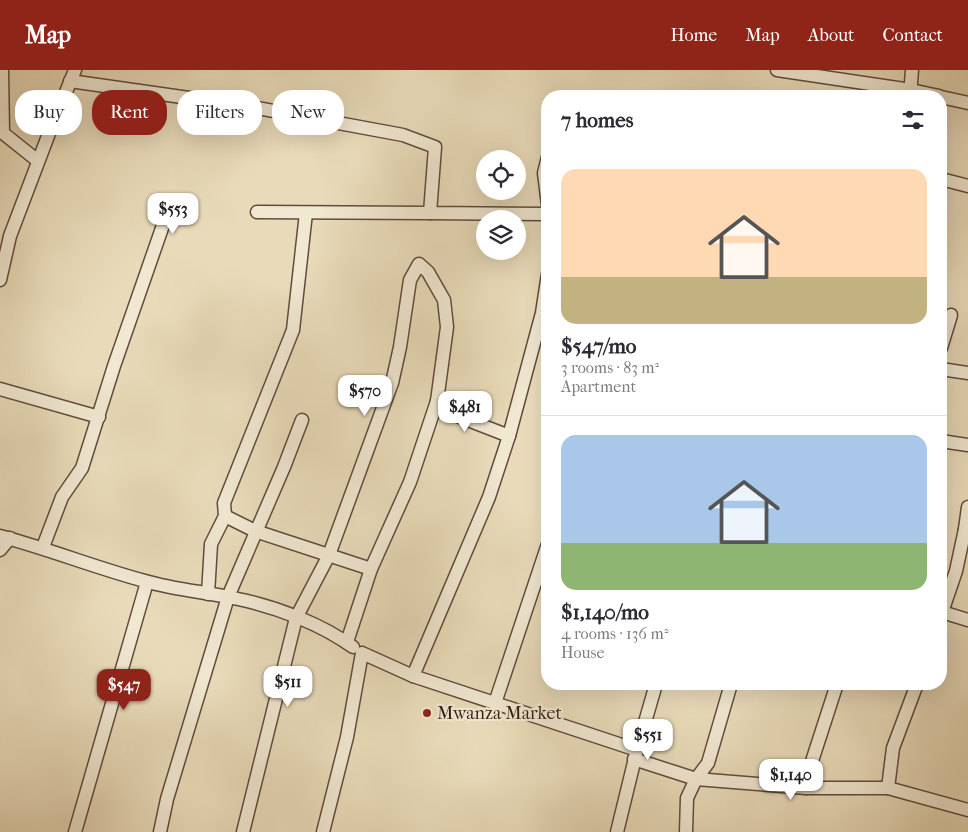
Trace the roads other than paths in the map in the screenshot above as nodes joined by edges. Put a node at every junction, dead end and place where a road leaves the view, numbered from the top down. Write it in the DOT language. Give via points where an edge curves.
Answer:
graph roads {
  1 [pos="2,70"];
  2 [pos="777,70"];
  3 [pos="912,70"];
  4 [pos="73,76"];
  5 [pos="893,90"];
  6 [pos="910,90"];
  7 [pos="947,98"];
  8 [pos="968,103"];
  9 [pos="38,161"];
  10 [pos="947,181"];
  11 [pos="968,186"];
  12 [pos="169,208"];
  13 [pos="257,212"];
  14 [pos="306,213"];
  15 [pos="430,213"];
  16 [pos="541,214"];
  17 [pos="0,280"];
  18 [pos="951,315"];
  19 [pos="541,317"];
  20 [pos="947,328"];
  21 [pos="947,370"];
  22 [pos="968,373"];
  23 [pos="0,390"];
  24 [pos="437,401"];
  25 [pos="99,417"];
  26 [pos="302,420"];
  27 [pos="509,436"];
  28 [pos="947,442"];
  29 [pos="968,445"];
  30 [pos="968,507"];
  31 [pos="225,516"];
  32 [pos="966,529"];
  33 [pos="255,531"];
  34 [pos="5,537"];
  35 [pos="43,547"];
  36 [pos="0,550"];
  37 [pos="329,556"];
  38 [pos="541,565"];
  39 [pos="371,569"];
  40 [pos="147,582"];
  41 [pos="208,594"];
  42 [pos="228,597"];
  43 [pos="947,599"];
  44 [pos="947,615"];
  45 [pos="296,618"];
  46 [pos="968,620"];
  47 [pos="346,642"];
  48 [pos="362,653"];
  49 [pos="413,676"];
  50 [pos="654,690"];
  51 [pos="729,690"];
  52 [pos="835,690"];
  53 [pos="915,690"];
  54 [pos="495,703"];
  55 [pos="636,754"];
  56 [pos="696,779"];
  57 [pos="806,788"];
  58 [pos="888,788"];
  59 [pos="968,810"];
  60 [pos="75,832"];
  61 [pos="160,832"];
  62 [pos="243,832"];
  63 [pos="323,832"];
  64 [pos="617,832"];
  65 [pos="686,832"];
  1 -- 9 [label="street" via="3,133"];
  2 -- 5 [label="street"];
  3 -- 6 [label="street"];
  4 -- 9 [label="street"];
  4 -- 15 [label="street" via="403,136 432,145 435,149"];
  7 -- 8 [label="street"];
  9 -- 17 [label="street" via="10,236"];
  10 -- 11 [label="street"];
  12 -- 25 [label="street"];
  13 -- 14 [label="street"];
  14 -- 15 [label="street"];
  14 -- 31 [label="street" via="293,330 224,503"];
  15 -- 16 [label="street"];
  18 -- 20 [label="street"];
  19 -- 27 [label="street"];
  21 -- 22 [label="street"];
  23 -- 25 [label="street"];
  24 -- 27 [label="street" via="455,415"];
  24 -- 37 [label="street" via="447,327 444,300 428,272 419,264 410,280 392,383"];
  24 -- 39 [label="street" via="410,482"];
  25 -- 35 [label="street" via="82,468 62,497"];
  26 -- 33 [label="street"];
  27 -- 49 [label="street" via="489,497"];
  28 -- 29 [label="street"];
  30 -- 32 [label="street"];
  31 -- 33 [label="street"];
  31 -- 41 [label="street" via="212,544"];
  32 -- 43 [label="street"];
  33 -- 37 [label="street"];
  33 -- 42 [label="street"];
  34 -- 35 [label="street"];
  34 -- 36 [label="street"];
  35 -- 40 [label="street"];
  37 -- 39 [label="street"];
  37 -- 45 [label="street"];
  38 -- 54 [label="street"];
  39 -- 47 [label="street"];
  40 -- 41 [label="street"];
  40 -- 60 [label="street"];
  41 -- 42 [label="street"];
  42 -- 45 [label="street"];
  42 -- 61 [label="street"];
  44 -- 46 [label="street"];
  45 -- 47 [label="street"];
  45 -- 62 [label="street"];
  47 -- 48 [label="street"];
  48 -- 49 [label="street"];
  48 -- 63 [label="street" via="347,737"];
  49 -- 54 [label="street"];
  50 -- 55 [label="street"];
  51 -- 56 [label="street" via="708,763"];
  52 -- 57 [label="street"];
  53 -- 58 [label="street" via="893,748"];
  54 -- 55 [label="street"];
  55 -- 56 [label="street"];
  55 -- 64 [label="street"];
  56 -- 57 [label="street"];
  56 -- 65 [label="street" via="687,798"];
  57 -- 58 [label="street"];
  58 -- 59 [label="street"];
}
